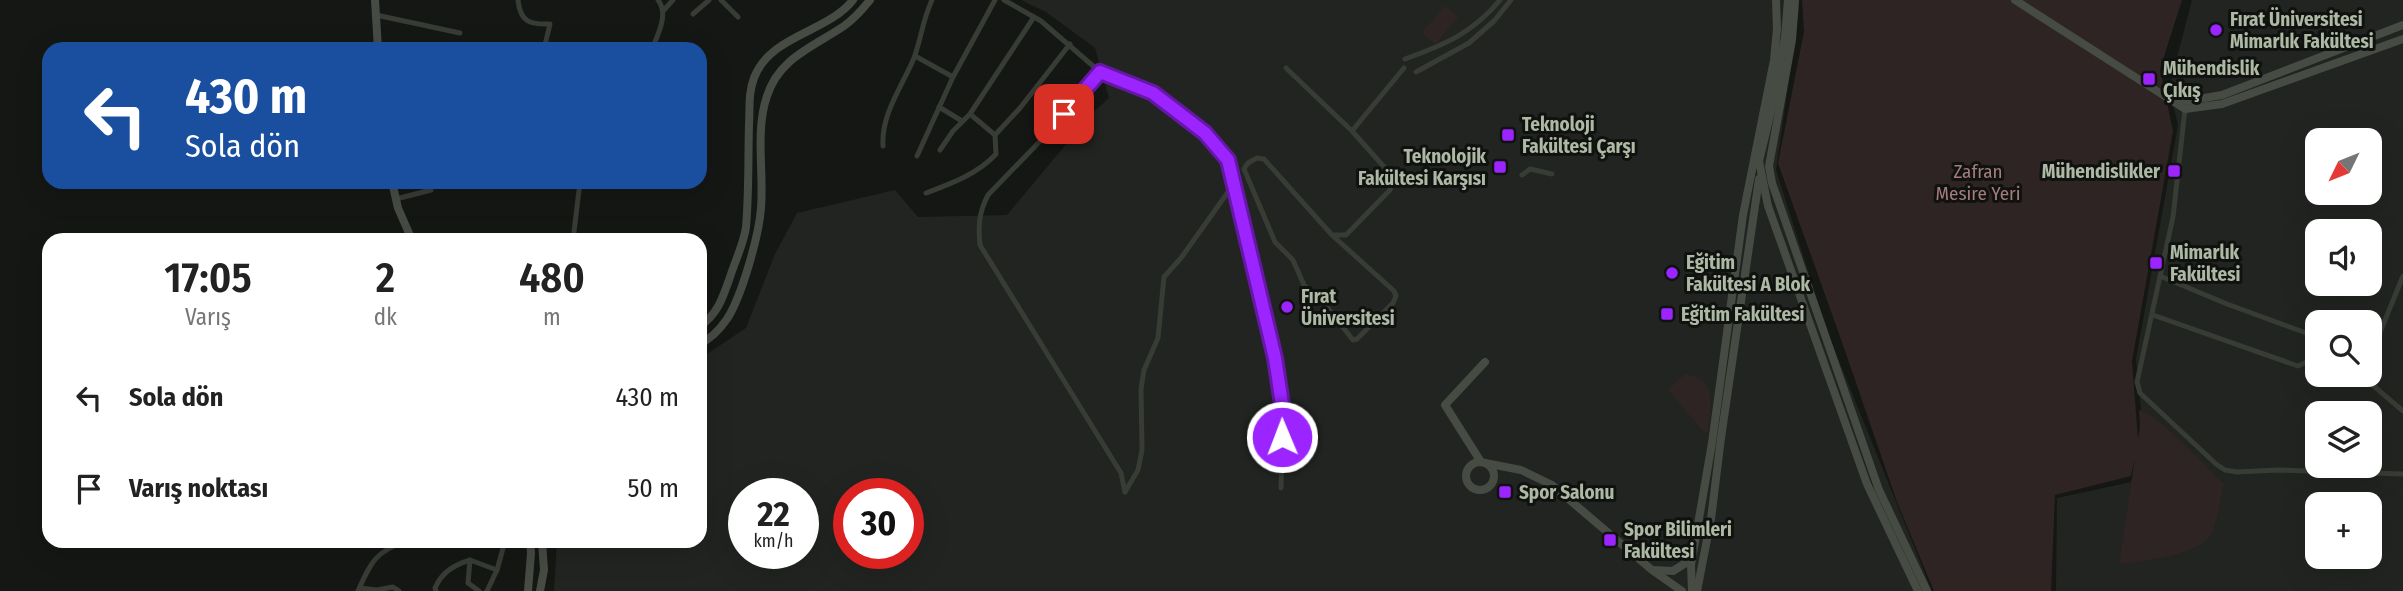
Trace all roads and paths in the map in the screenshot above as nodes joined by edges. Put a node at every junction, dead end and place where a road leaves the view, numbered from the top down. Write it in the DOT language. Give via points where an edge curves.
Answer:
graph roads {
  1 [pos="375,0"];
  2 [pos="518,0"];
  3 [pos="658,0"];
  4 [pos="673,0"];
  5 [pos="709,0"];
  6 [pos="721,0"];
  7 [pos="853,0"];
  8 [pos="870,0"];
  9 [pos="932,0"];
  10 [pos="995,0"];
  11 [pos="1004,0"];
  12 [pos="1500,0"];
  13 [pos="1511,0"];
  14 [pos="1776,0"];
  15 [pos="1788,0"];
  16 [pos="1795,0"];
  17 [pos="2015,0"];
  18 [pos="663,11"];
  19 [pos="693,14"];
  20 [pos="376,15"];
  21 [pos="1034,17"];
  22 [pos="738,18"];
  23 [pos="2403,25"];
  24 [pos="460,33"];
  25 [pos="2403,39"];
  26 [pos="378,42"];
  27 [pos="546,42"];
  28 [pos="654,42"];
  29 [pos="1070,44"];
  30 [pos="915,55"];
  31 [pos="1405,59"];
  32 [pos="1286,68"];
  33 [pos="1404,68"];
  34 [pos="1100,72"];
  35 [pos="1416,72"];
  36 [pos="953,77"];
  37 [pos="2154,91"];
  38 [pos="939,107"];
  39 [pos="2185,109"];
  40 [pos="970,114"];
  41 [pos="962,121"];
  42 [pos="1352,131"];
  43 [pos="995,135"];
  44 [pos="883,146"];
  45 [pos="940,150"];
  46 [pos="917,156"];
  47 [pos="1760,173"];
  48 [pos="1552,174"];
  49 [pos="1522,175"];
  50 [pos="1233,185"];
  51 [pos="394,189"];
  52 [pos="579,189"];
  53 [pos="432,190"];
  54 [pos="926,193"];
  55 [pos="396,199"];
  56 [pos="409,233"];
  57 [pos="574,233"];
  58 [pos="1332,235"];
  59 [pos="2160,276"];
  60 [pos="2403,276"];
  61 [pos="2153,315"];
  62 [pos="707,321"];
  63 [pos="2382,324"];
  64 [pos="2305,333"];
  65 [pos="707,340"];
  66 [pos="1485,362"];
  67 [pos="2305,363"];
  68 [pos="2375,387"];
  69 [pos="2403,411"];
  70 [pos="1716,437"];
  71 [pos="2403,474"];
  72 [pos="1280,488"];
  73 [pos="390,548"];
  74 [pos="503,548"];
  75 [pos="531,548"];
  76 [pos="542,548"];
  77 [pos="1692,559"];
  78 [pos="470,560"];
  79 [pos="497,570"];
  80 [pos="1652,570"];
  81 [pos="359,589"];
  82 [pos="400,591"];
  83 [pos="436,591"];
  84 [pos="479,591"];
  85 [pos="487,591"];
  86 [pos="528,591"];
  87 [pos="540,591"];
  88 [pos="1682,591"];
  89 [pos="1695,591"];
  90 [pos="1918,591"];
  91 [pos="1927,591"];
  1 -- 20 [label="street"];
  2 -- 27 [label="street" via="524,19 550,24"];
  3 -- 18 [label="street"];
  4 -- 18 [label="street"];
  5 -- 19 [label="street"];
  6 -- 22 [label="street"];
  7 -- 62 [label="street" via="772,53 754,78 748,99 746,230 722,302"];
  8 -- 65 [label="street" via="846,25 806,48 777,75 762,124 761,209 754,245 736,302 727,320"];
  9 -- 30 [label="street"];
  10 -- 36 [label="street"];
  11 -- 21 [label="street"];
  12 -- 31 [label="street" via="1446,45"];
  13 -- 35 [label="street" via="1475,38"];
  14 -- 70 [label="street" via="1774,60 1743,215"];
  15 -- 47 [label="street"];
  16 -- 91 [label="street" via="1769,166 1772,183 1879,490"];
  17 -- 37 [label="street"];
  18 -- 28 [label="street"];
  20 -- 24 [label="street"];
  20 -- 26 [label="street"];
  21 -- 29 [label="street"];
  21 -- 40 [label="street"];
  23 -- 37 [label="street" via="2222,95 2188,100"];
  25 -- 39 [label="street" via="2222,104"];
  29 -- 34 [label="street"];
  29 -- 43 [label="street"];
  30 -- 36 [label="street"];
  30 -- 44 [label="street" via="883,125"];
  32 -- 42 [label="street"];
  33 -- 42 [label="street"];
  34 -- 50 [label="street" via="1153,93 1205,133 1228,160"];
  34 -- 50 [label="street" via="988,195 978,228 980,245 1121,473 1125,492 1138,470 1142,450 1141,389 1158,338 1164,276"];
  36 -- 38 [label="street"];
  37 -- 39 [label="street"];
  38 -- 41 [label="street"];
  38 -- 46 [label="street"];
  39 -- 59 [label="street" via="2173,217"];
  40 -- 41 [label="street"];
  40 -- 43 [label="street"];
  41 -- 45 [label="street"];
  42 -- 58 [label="street" via="1394,178 1390,190 1346,235"];
  43 -- 54 [label="street" via="996,154 991,159 956,182"];
  47 -- 70 [label="street"];
  47 -- 90 [label="street" via="1867,484"];
  48 -- 49 [label="street" via="1530,169"];
  50 -- 72 [label="street" via="1275,358 1283,411"];
  51 -- 55 [label="street"];
  52 -- 57 [label="street"];
  53 -- 55 [label="street"];
  55 -- 56 [label="street"];
  58 -- 58 [label="street" via="1265,159 1248,163 1244,169 1275,242 1293,260 1304,285 1353,340 1396,296"];
  59 -- 61 [label="street"];
  59 -- 64 [label="street"];
  60 -- 63 [label="street"];
  61 -- 67 [label="street" via="2298,366"];
  61 -- 71 [label="street" via="2137,382 2140,393 2221,468"];
  66 -- 80 [label="street" via="1445,405 1483,463 1521,470 1552,485"];
  68 -- 69 [label="street"];
  70 -- 77 [label="street"];
  70 -- 89 [label="street" via="1711,519"];
  73 -- 81 [label="street" via="371,564"];
  74 -- 79 [label="street"];
  75 -- 86 [label="street"];
  76 -- 87 [label="street"];
  77 -- 80 [label="street" via="1674,571"];
  77 -- 89 [label="street" via="1690,579"];
  78 -- 79 [label="street"];
  78 -- 83 [label="street" via="443,573"];
  78 -- 84 [label="street" via="468,583"];
  79 -- 85 [label="street"];
  80 -- 88 [label="street"];
  81 -- 82 [label="street" via="393,587"];
}
